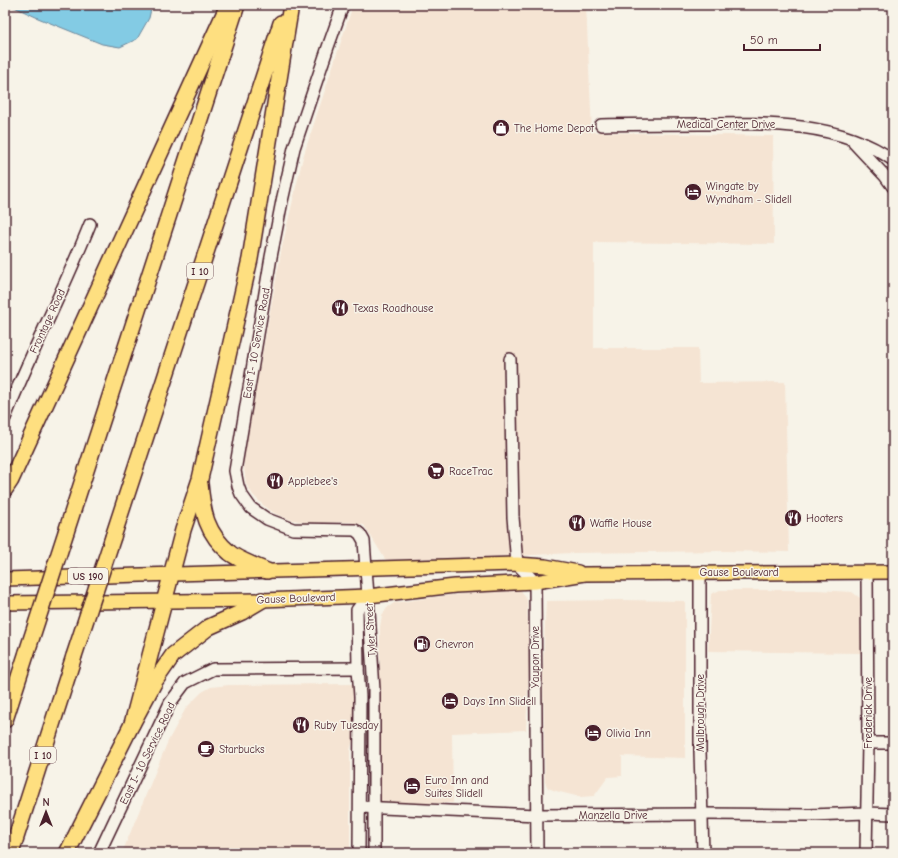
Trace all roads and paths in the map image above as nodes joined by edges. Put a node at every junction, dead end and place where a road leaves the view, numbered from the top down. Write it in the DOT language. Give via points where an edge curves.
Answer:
graph roads {
  1 [pos="228,5"];
  2 [pos="237,5"];
  3 [pos="286,5"];
  4 [pos="291,5"];
  5 [pos="343,5"];
  6 [pos="601,125"];
  7 [pos="850,138"];
  8 [pos="893,160"];
  9 [pos="893,187"];
  10 [pos="90,224"];
  11 [pos="510,359"];
  12 [pos="5,418"];
  13 [pos="200,479"];
  14 [pos="8,484"];
  15 [pos="5,501"];
  16 [pos="517,564"];
  17 [pos="366,567"];
  18 [pos="267,571"];
  19 [pos="700,572"];
  20 [pos="893,572"];
  21 [pos="867,573"];
  22 [pos="172,574"];
  23 [pos="586,574"];
  24 [pos="5,579"];
  25 [pos="535,582"];
  26 [pos="368,596"];
  27 [pos="262,600"];
  28 [pos="165,601"];
  29 [pos="5,603"];
  30 [pos="358,668"];
  31 [pos="5,720"];
  32 [pos="132,724"];
  33 [pos="868,743"];
  34 [pos="893,743"];
  35 [pos="360,807"];
  36 [pos="374,808"];
  37 [pos="867,813"];
  38 [pos="702,814"];
  39 [pos="893,814"];
  40 [pos="537,815"];
  41 [pos="11,853"];
  42 [pos="67,853"];
  43 [pos="99,853"];
  44 [pos="360,853"];
  45 [pos="374,853"];
  46 [pos="537,853"];
  47 [pos="703,853"];
  48 [pos="866,853"];
  1 -- 14 [label="highway"];
  2 -- 31 [label="highway, bridge"];
  3 -- 41 [label="highway, I 10, bridge"];
  4 -- 13 [label="highway" via="250,259"];
  5 -- 17 [label="street, East I- 10 Service Road" via="294,148 271,257 236,471 241,494 251,508 267,519 293,529 356,530 364,541"];
  6 -- 7 [label="street, Medical Center Drive" via="768,123 820,129"];
  7 -- 8 [label="street, Medical Center Drive"];
  7 -- 9 [label="street"];
  10 -- 12 [label="street, Frontage Road" via="75,263 22,374"];
  11 -- 16 [label="street" via="513,517"];
  13 -- 18 [label="highway" via="205,517 210,532 231,553"];
  13 -- 22 [label="highway"];
  14 -- 15 [label="highway"];
  16 -- 17 [label="main road, Gause Boulevard / US 190"];
  16 -- 23 [label="main road, Gause Boulevard / US 190"];
  16 -- 25 [label="street"];
  17 -- 18 [label="main road, Gause Boulevard / US 190"];
  17 -- 26 [label="street, East I- 10 Service Road"];
  18 -- 22 [label="main road, Gause Boulevard / US 190"];
  19 -- 21 [label="main road, Gause Boulevard / US 190"];
  19 -- 23 [label="main road, Gause Boulevard / US 190"];
  19 -- 38 [label="street, Malbrough Drive"];
  20 -- 21 [label="main road, Gause Boulevard / US 190"];
  21 -- 33 [label="street, Frederick Drive"];
  22 -- 24 [label="main road, Gause Boulevard / US 190"];
  22 -- 28 [label="highway"];
  23 -- 25 [label="main road, Gause Boulevard / US 190"];
  25 -- 26 [label="main road, Gause Boulevard / US 190" via="455,586"];
  25 -- 40 [label="street, Yaupon Drive"];
  26 -- 27 [label="main road, Gause Boulevard / US 190"];
  26 -- 30 [label="street, Tyler Street" via="357,610"];
  26 -- 36 [label="street, Tyler Street" via="374,690"];
  27 -- 28 [label="main road, Gause Boulevard / US 190"];
  27 -- 32 [label="highway" via="209,627 173,655 155,681"];
  28 -- 29 [label="main road, Gause Boulevard / US 190"];
  28 -- 32 [label="highway"];
  30 -- 35 [label="street, Tyler Street"];
  30 -- 43 [label="street, East I- 10 Service Road" via="213,669 185,683 170,703"];
  32 -- 42 [label="highway"];
  33 -- 34 [label="street"];
  33 -- 37 [label="street, Frederick Drive"];
  35 -- 36 [label="street, Manzella Drive"];
  35 -- 44 [label="street, Tyler Street"];
  36 -- 40 [label="street, Manzella Drive"];
  36 -- 45 [label="street, Tyler Street"];
  37 -- 38 [label="street, Manzella Drive"];
  37 -- 39 [label="street, Manzella Drive"];
  37 -- 48 [label="street, Frederick Drive"];
  38 -- 40 [label="street, Manzella Drive"];
  38 -- 47 [label="street, Malbrough Drive"];
  40 -- 46 [label="street, Yaupon Drive"];
}
